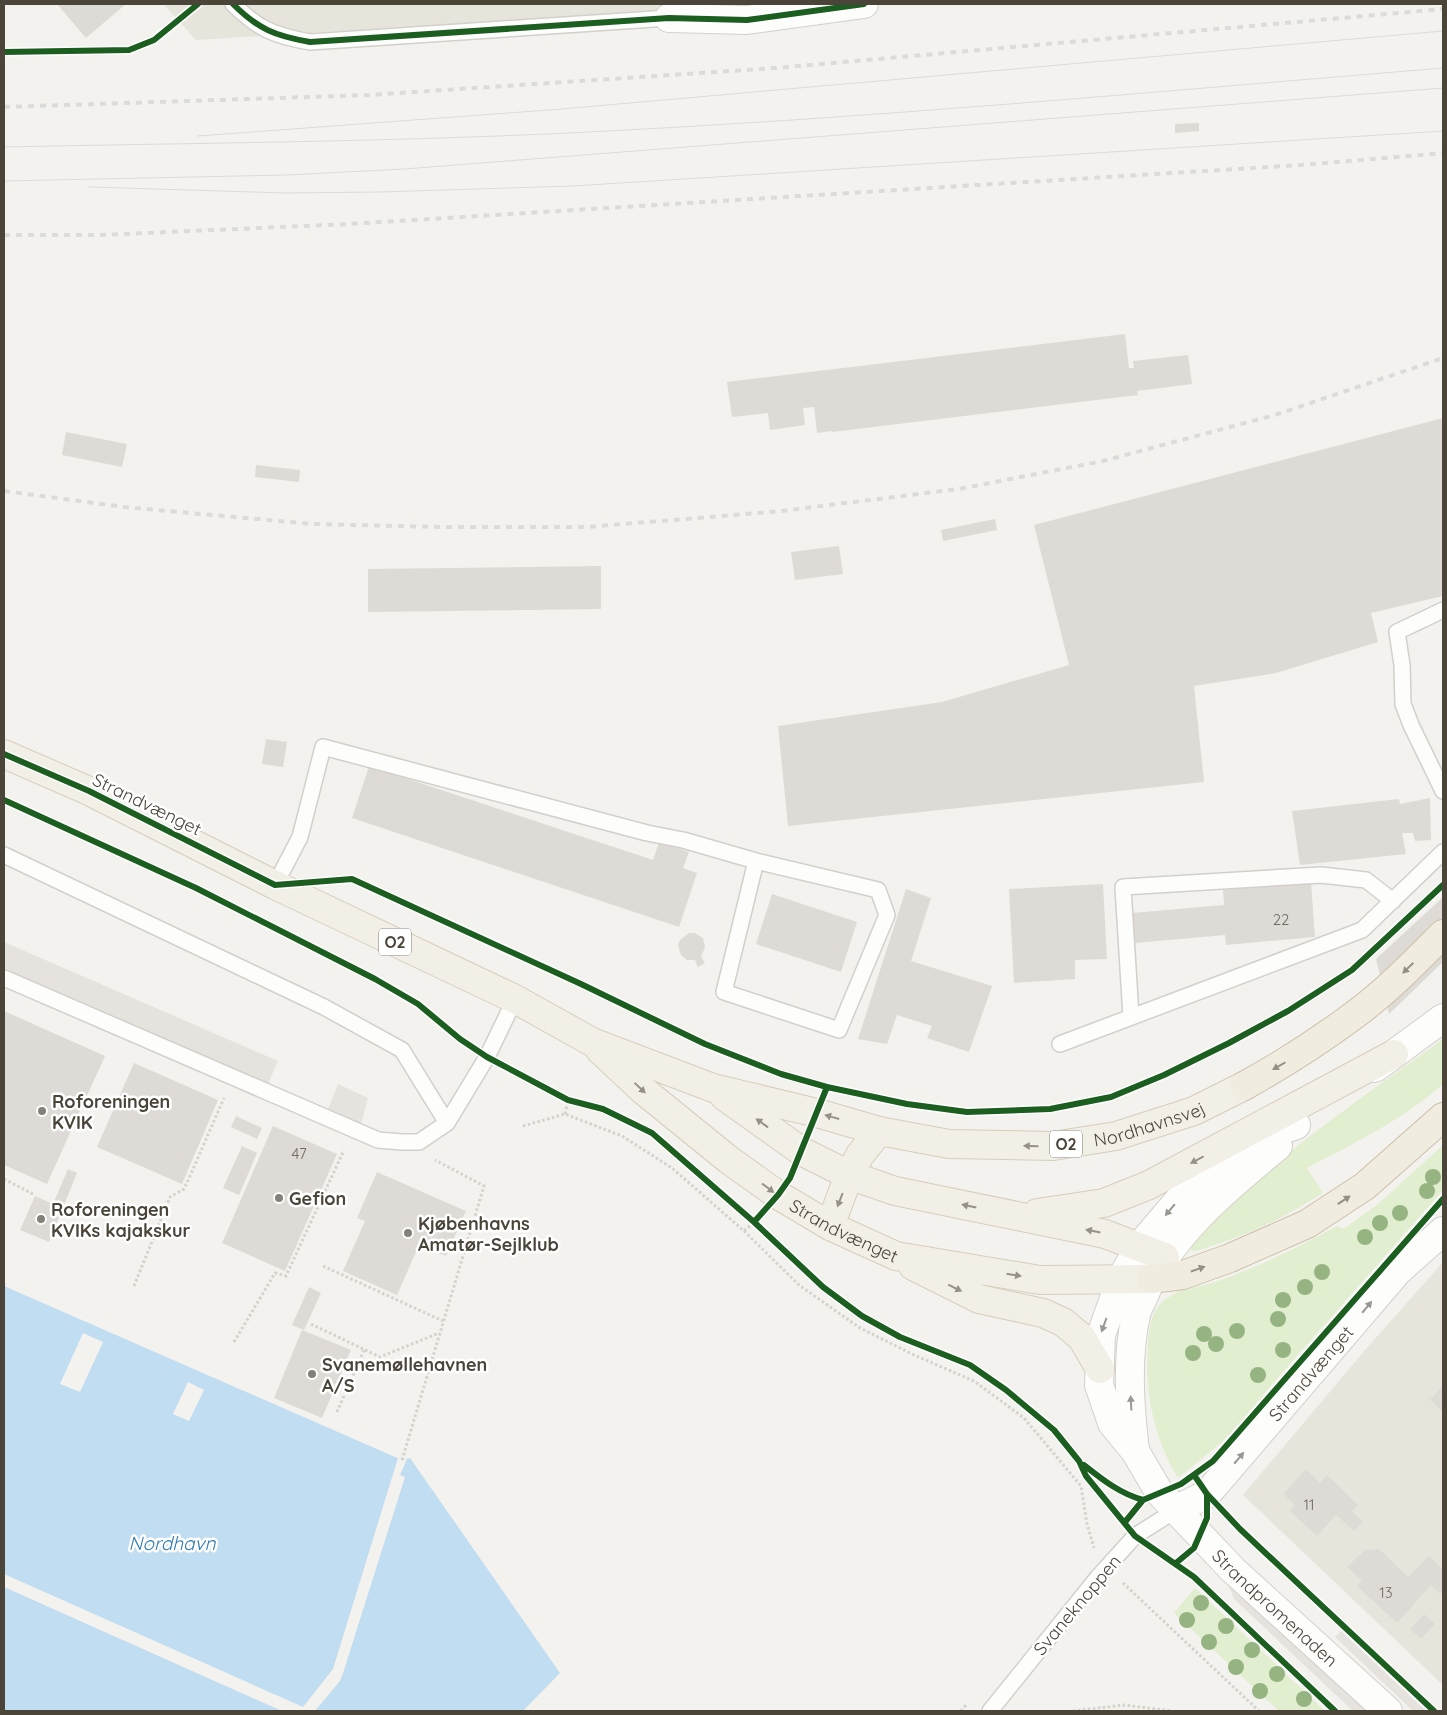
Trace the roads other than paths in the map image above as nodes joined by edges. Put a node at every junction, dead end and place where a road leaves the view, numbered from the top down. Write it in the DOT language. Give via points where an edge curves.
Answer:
graph roads {
  1 [pos="233,4"];
  2 [pos="860,4"];
  3 [pos="864,4"];
  4 [pos="670,9"];
  5 [pos="1443,610"];
  6 [pos="4,754"];
  7 [pos="1443,791"];
  8 [pos="1443,852"];
  9 [pos="4,855"];
  10 [pos="756,861"];
  11 [pos="276,885"];
  12 [pos="1393,901"];
  13 [pos="1443,934"];
  14 [pos="4,978"];
  15 [pos="515,999"];
  16 [pos="1131,1017"];
  17 [pos="1443,1018"];
  18 [pos="592,1042"];
  19 [pos="1060,1044"];
  20 [pos="1394,1054"];
  21 [pos="1244,1086"];
  22 [pos="713,1088"];
  23 [pos="1443,1117"];
  24 [pos="447,1123"];
  25 [pos="1296,1125"];
  26 [pos="879,1131"];
  27 [pos="849,1175"];
  28 [pos="1017,1216"];
  29 [pos="830,1226"];
  30 [pos="1443,1231"];
  31 [pos="1139,1247"];
  32 [pos="896,1256"];
  33 [pos="1158,1268"];
  34 [pos="1121,1279"];
  35 [pos="1100,1369"];
  36 [pos="1134,1451"];
  37 [pos="1176,1510"];
  38 [pos="990,1711"];
  39 [pos="1388,1711"];
  1 -- 4 [label="lane" via="248,20 280,36 310,42"];
  2 -- 3 [label="street"];
  2 -- 4 [label="street" via="747,20"];
  5 -- 7 [label="lane" via="1397,632 1403,704"];
  6 -- 11 [label="main road, Strandvænget / O2" via="89,791"];
  8 -- 12 [label="lane"];
  9 -- 24 [label="lane" via="324,1007 402,1050"];
  10 -- 10 [label="lane" via="878,890 887,915 839,1030 724,992"];
  10 -- 11 [label="lane" via="323,747 300,837"];
  11 -- 15 [label="main road, Strandvænget / O2"];
  12 -- 16 [label="lane" via="1362,930"];
  12 -- 16 [label="lane" via="1366,880 1321,875 1123,887"];
  13 -- 21 [label="highway, Nordhavnsvej / O2, one-way" via="1354,1016"];
  14 -- 24 [label="lane" via="378,1140 418,1142"];
  15 -- 18 [label="main road, Strandvænget / O2"];
  15 -- 24 [label="lane" via="487,1056"];
  16 -- 19 [label="lane"];
  17 -- 20 [label="street"];
  18 -- 22 [label="main road, Strandvænget / O2"];
  18 -- 29 [label="main road, Strandvænget / O2, one-way" via="644,1092 729,1160"];
  20 -- 25 [label="street"];
  20 -- 28 [label="main road, one-way" via="1149,1185 1104,1203"];
  21 -- 26 [label="main road, Nordhavnsvej / O2, one-way" via="1194,1111 1116,1136 1053,1146 949,1144"];
  26 -- 22 [label="main road, Nordhavnsvej / O2, one-way"];
  27 -- 22 [label="main road, one-way" via="801,1152"];
  33 -- 23 [label="highway, O2, one-way" via="1183,1275 1307,1224 1364,1186"];
  25 -- 31 [label="street, one-way" via="1230,1158 1183,1194"];
  25 -- 33 [label="street" via="1282,1142 1229,1186 1183,1234"];
  26 -- 27 [label="main road"];
  28 -- 27 [label="main road, one-way" via="895,1191"];
  27 -- 29 [label="main road, one-way"];
  31 -- 28 [label="main road, one-way" via="1105,1234"];
  29 -- 32 [label="main road, Strandvænget / O2"];
  37 -- 30 [label="street, Strandvænget, one-way" via="1207,1494 1398,1271"];
  31 -- 33 [label="main road"];
  31 -- 34 [label="street"];
  32 -- 34 [label="main road, Strandvænget / O2, one-way" via="1040,1280"];
  32 -- 35 [label="main road, one-way" via="979,1300 1043,1313 1062,1322 1082,1338"];
  33 -- 34 [label="main road, Strandvænget / O2"];
  36 -- 33 [label="street, Strandpromenaden, one-way" via="1129,1372 1136,1314"];
  34 -- 35 [label="street, Strandpromenaden, one-way" via="1101,1335"];
  35 -- 36 [label="street, Strandpromenaden" via="1099,1385 1112,1423"];
  36 -- 37 [label="street, Strandpromenaden" via="1159,1492"];
  37 -- 38 [label="lane, Svaneknoppen" via="1135,1536"];
  37 -- 39 [label="street, Strandpromenaden" via="1233,1570"];
}
